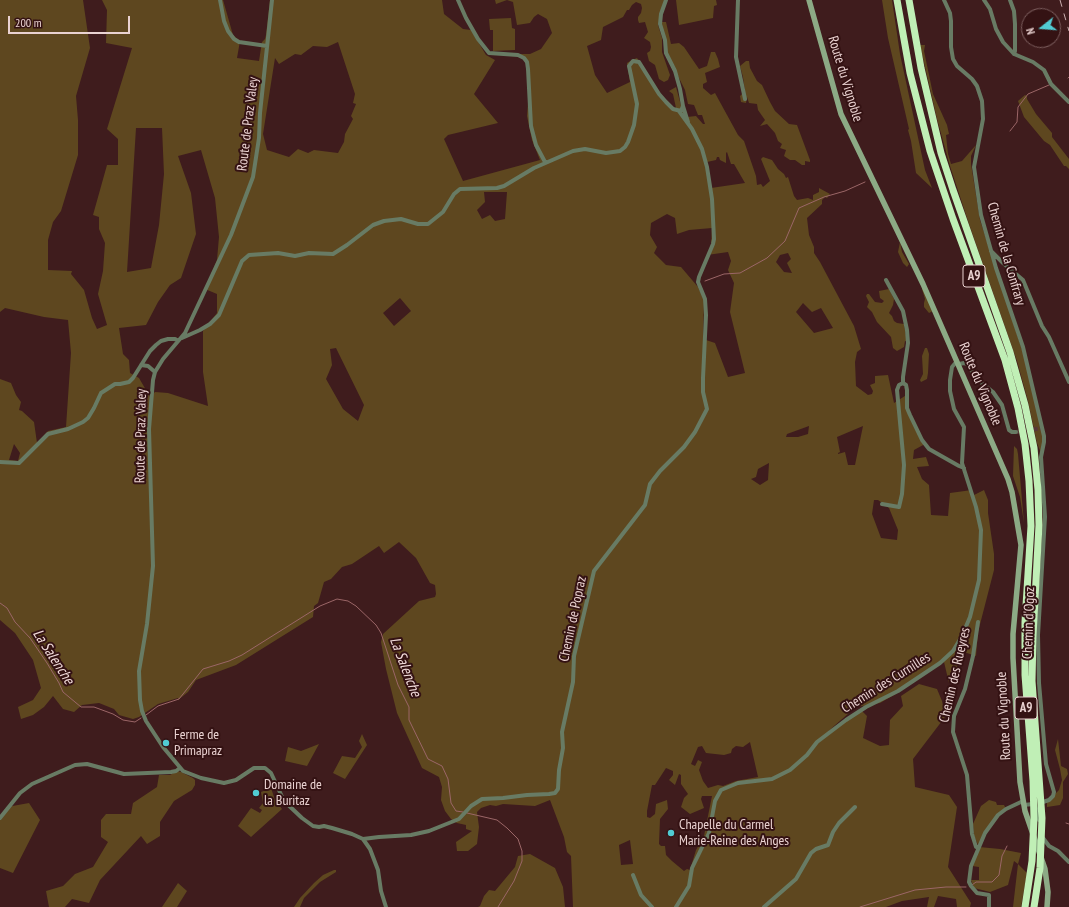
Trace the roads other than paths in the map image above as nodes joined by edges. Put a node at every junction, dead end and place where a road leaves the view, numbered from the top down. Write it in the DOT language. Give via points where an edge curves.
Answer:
graph roads {
  1 [pos="220,0"];
  2 [pos="272,0"];
  3 [pos="458,0"];
  4 [pos="666,0"];
  5 [pos="738,0"];
  6 [pos="809,0"];
  7 [pos="897,0"];
  8 [pos="909,0"];
  9 [pos="944,0"];
  10 [pos="984,0"];
  11 [pos="1010,0"];
  12 [pos="267,46"];
  13 [pos="1014,54"];
  14 [pos="745,99"];
  15 [pos="1069,102"];
  16 [pos="684,106"];
  17 [pos="679,111"];
  18 [pos="688,124"];
  19 [pos="544,162"];
  20 [pos="991,251"];
  21 [pos="886,280"];
  22 [pos="179,339"];
  23 [pos="958,362"];
  24 [pos="141,365"];
  25 [pos="155,372"];
  26 [pos="1069,382"];
  27 [pos="904,383"];
  28 [pos="1042,428"];
  29 [pos="1016,432"];
  30 [pos="0,462"];
  31 [pos="964,468"];
  32 [pos="882,504"];
  33 [pos="978,622"];
  34 [pos="180,768"];
  35 [pos="1023,803"];
  36 [pos="1034,804"];
  37 [pos="856,807"];
  38 [pos="0,818"];
  39 [pos="363,839"];
  40 [pos="979,847"];
  41 [pos="1069,862"];
  42 [pos="633,875"];
  43 [pos="386,907"];
  44 [pos="652,907"];
  45 [pos="676,907"];
  46 [pos="764,907"];
  47 [pos="989,907"];
  48 [pos="1025,907"];
  49 [pos="1034,907"];
  50 [pos="1047,907"];
  1 -- 12 [label="street" via="224,21 234,39"];
  2 -- 12 [label="street, Route de Praz Valey"];
  3 -- 19 [label="street" via="478,39 489,52 518,56 527,62 531,126"];
  4 -- 16 [label="street, Chemin de Popraz" via="660,24 666,53 675,71"];
  5 -- 14 [label="street" via="736,57"];
  6 -- 23 [label="street, Route du Vignoble" via="841,114"];
  7 -- 48 [label="highway, A9" via="910,73 930,151 952,219 998,341 1018,408 1025,444 1031,526 1025,622 1026,696 1034,824 1032,861"];
  8 -- 49 [label="highway, A9" via="921,68 941,153 1003,331 1022,391 1031,433 1037,481 1038,543 1032,681 1042,835"];
  9 -- 20 [label="street, Chemin de la Confrary" via="950,13 953,60 977,86 982,101 983,119 975,175 981,215"];
  10 -- 13 [label="street" via="1003,42"];
  11 -- 13 [label="street" via="1015,24"];
  12 -- 22 [label="street, Route de Praz Valey" via="253,177 231,235 185,333"];
  13 -- 15 [label="street" via="1044,70 1051,84"];
  16 -- 17 [label="street"];
  16 -- 18 [label="street, Chemin de Popraz"];
  17 -- 18 [label="street, Chemin de Popraz"];
  17 -- 19 [label="street, Chemin de Popraz" via="673,109 659,94 639,62 633,61 629,66 636,104 634,125 625,147 614,153 585,149 573,151"];
  18 -- 39 [label="street, Chemin de Popraz" via="702,149 712,199 713,244 698,282 705,299 702,378 707,409 684,447 650,484 645,505 594,572 574,656 573,682 562,732 563,748 558,789 555,793 549,794 482,799 459,819 429,831"];
  19 -- 22 [label="street" via="504,186 460,189 443,212 428,224 401,219 384,221 373,225 333,254 309,253 295,256 278,253 249,256 242,261 219,315 200,330"];
  20 -- 26 [label="street" via="1023,280"];
  20 -- 28 [label="street, Chemin de la Confrary" via="1023,347"];
  21 -- 27 [label="street" via="903,311 907,330"];
  22 -- 24 [label="street" via="159,342"];
  22 -- 25 [label="street, Route de Praz Valey"];
  23 -- 29 [label="street" via="967,364 978,380 993,392 1004,410 1009,430"];
  23 -- 31 [label="street, Chemin des Curnilles" via="952,367 950,386 954,409 964,427"];
  23 -- 35 [label="street, Route du Vignoble" via="1008,479 1020,537 1013,658"];
  24 -- 25 [label="street" via="148,366"];
  24 -- 30 [label="street" via="129,382 115,384 101,393 88,418 83,422 48,434 19,463"];
  25 -- 34 [label="street, Route de Praz Valey" via="149,420 152,572 139,678 144,720"];
  27 -- 31 [label="street" via="907,390 907,408 922,440 929,449"];
  27 -- 32 [label="street" via="899,385 897,390 904,465 902,494 898,507"];
  28 -- 36 [label="street, Chemin d'Ogoz" via="1044,442 1041,457 1046,517 1038,635 1039,683 1046,764 1054,792 1050,800"];
  31 -- 45 [label="street, Chemin des Curnilles" via="978,514 981,552 979,580 970,617 953,651 918,678 846,720 818,742 790,770 772,779 746,781 721,790 715,801 709,833 692,868 689,886"];
  33 -- 40 [label="street, Chemin des Rueyres" via="973,656 965,689 954,716 953,732 967,775 972,834 976,847"];
  34 -- 38 [label="street" via="171,772 124,774 87,764 75,765 32,784 20,793"];
  34 -- 39 [label="street" via="188,774 224,783 236,780 254,768 264,768 271,773 284,801 313,826 332,828"];
  35 -- 36 [label="street, Chemin d'Ogoz"];
  35 -- 40 [label="street" via="998,815"];
  35 -- 50 [label="street, Route du Vignoble" via="1045,869"];
  36 -- 41 [label="street" via="1044,842"];
  37 -- 46 [label="street" via="839,823 828,845 811,853 790,886"];
  39 -- 43 [label="street" via="378,870 380,891"];
  40 -- 47 [label="street" via="969,871 970,884 977,893 989,895"];
  42 -- 44 [label="street" via="640,895"];
}
